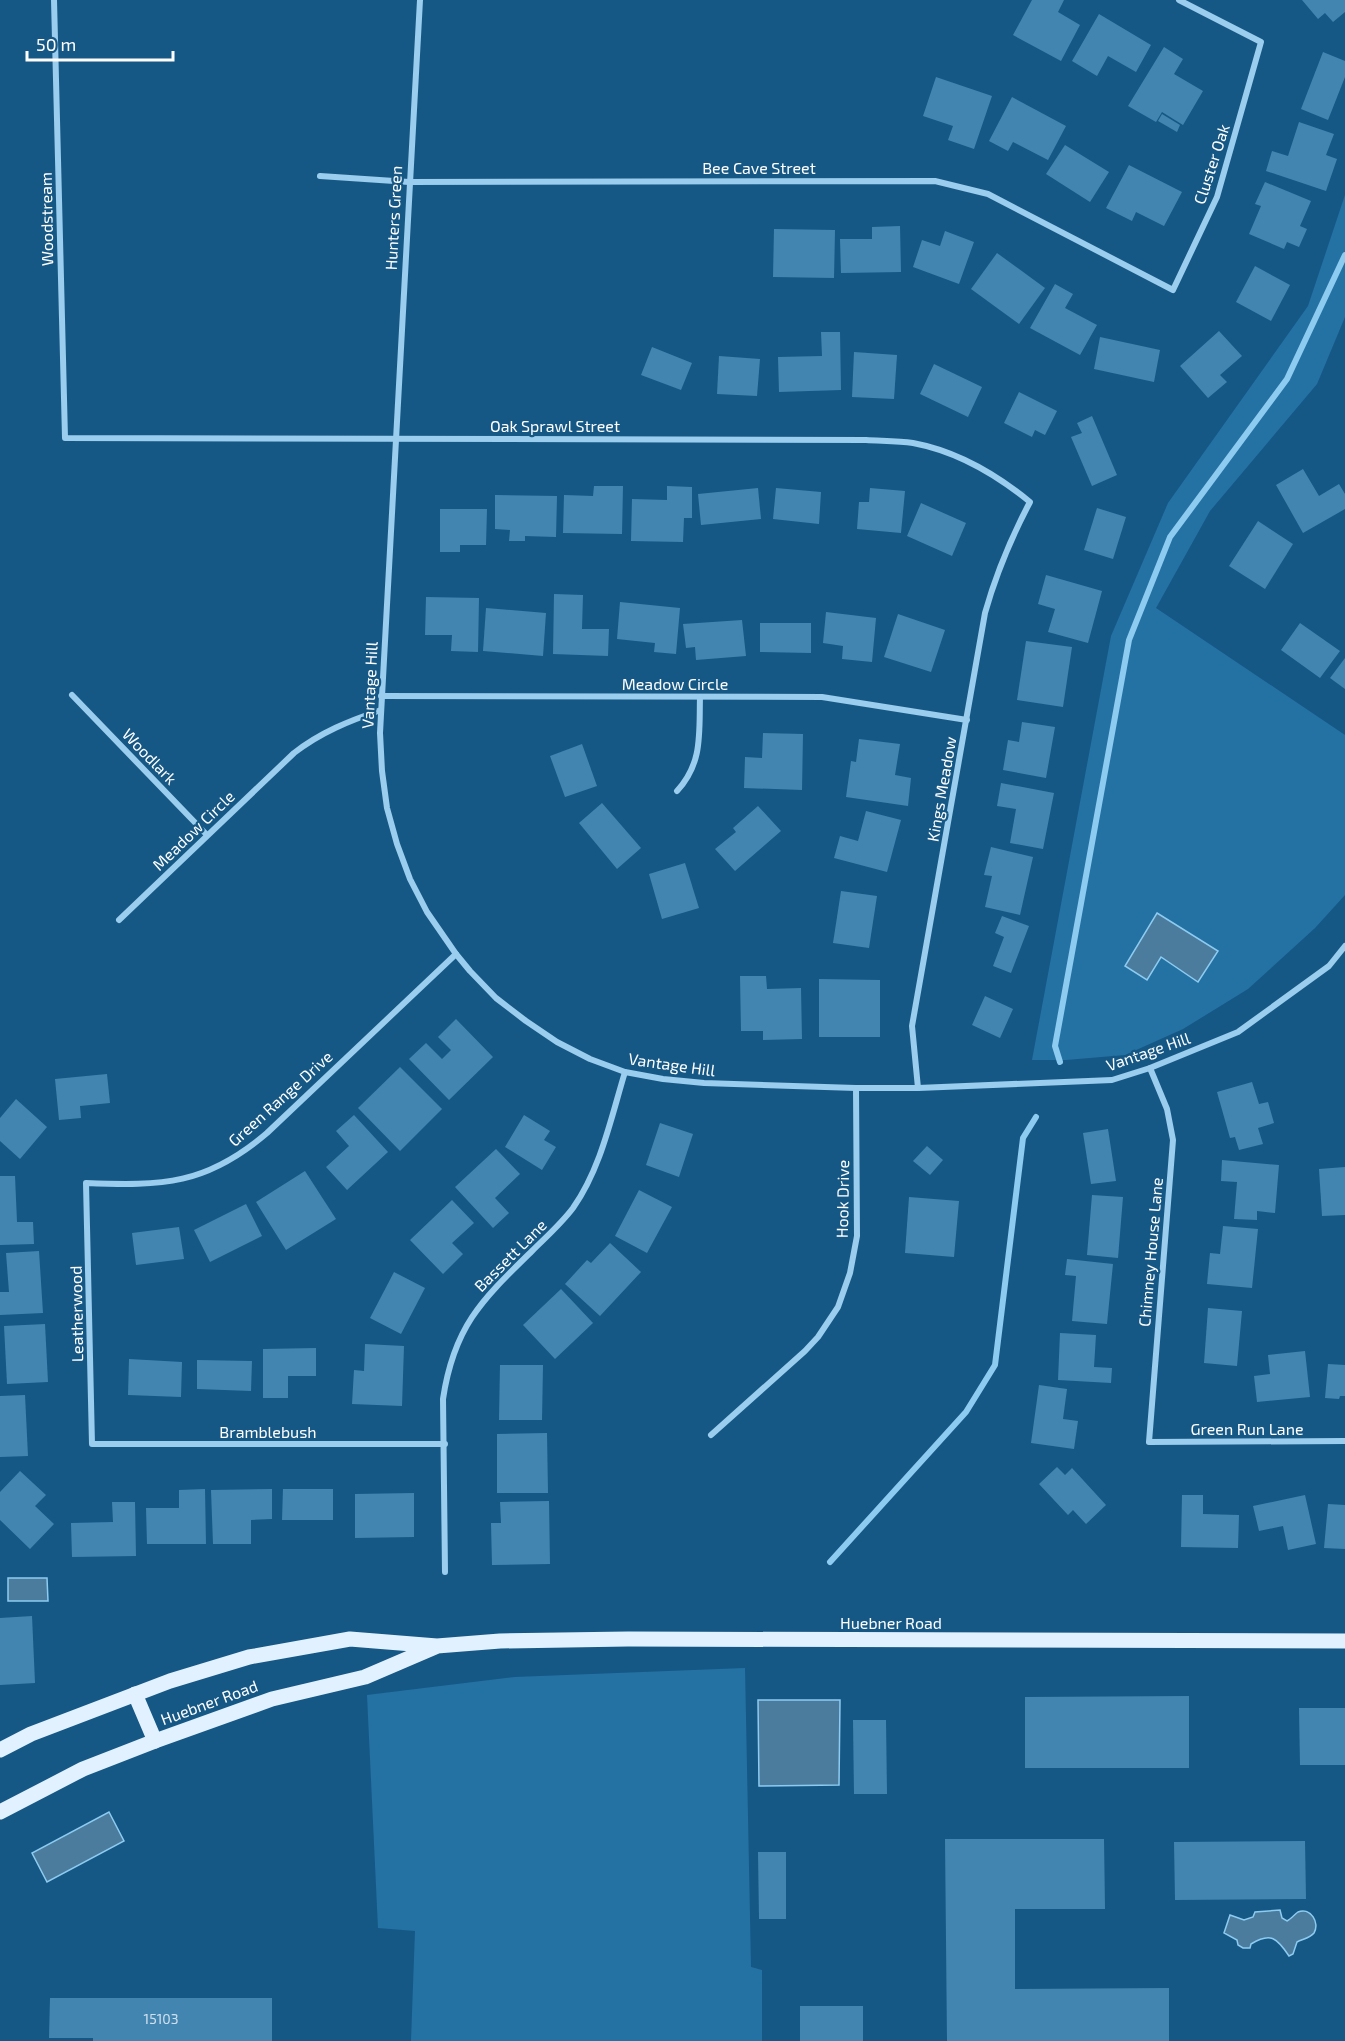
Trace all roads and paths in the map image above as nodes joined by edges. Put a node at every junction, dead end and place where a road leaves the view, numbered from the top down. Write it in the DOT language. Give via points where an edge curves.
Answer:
graph roads {
  1 [pos="54,0"];
  2 [pos="420,0"];
  3 [pos="1179,0"];
  4 [pos="320,176"];
  5 [pos="409,182"];
  6 [pos="1173,290"];
  7 [pos="65,438"];
  8 [pos="395,438"];
  9 [pos="1030,502"];
  10 [pos="72,695"];
  11 [pos="381,696"];
  12 [pos="700,697"];
  13 [pos="381,710"];
  14 [pos="967,720"];
  15 [pos="677,791"];
  16 [pos="207,835"];
  17 [pos="119,920"];
  18 [pos="1345,946"];
  19 [pos="456,954"];
  20 [pos="1150,1068"];
  21 [pos="625,1072"];
  22 [pos="856,1088"];
  23 [pos="918,1088"];
  24 [pos="86,1183"];
  25 [pos="711,1435"];
  26 [pos="1345,1441"];
  27 [pos="1149,1442"];
  28 [pos="92,1444"];
  29 [pos="445,1444"];
  30 [pos="445,1572"];
  31 [pos="1345,1641"];
  32 [pos="437,1646"];
  33 [pos="135,1694"];
  34 [pos="155,1741"];
  35 [pos="0,1750"];
  36 [pos="0,1812"];
  1 -- 7 [label="street, Woodstream"];
  2 -- 5 [label="street, Hunters Green"];
  3 -- 6 [label="street, Cluster Oak" via="1261,42 1217,197"];
  4 -- 5 [label="street, Bee Cave Street"];
  5 -- 6 [label="street, Bee Cave Street" via="934,181 988,194"];
  5 -- 8 [label="street, Hunters Green"];
  7 -- 8 [label="street, Oak Sprawl Street"];
  8 -- 9 [label="street, Oak Sprawl Street" via="913,443 939,450 989,473"];
  8 -- 11 [label="street, Vantage Hill"];
  9 -- 14 [label="street, Kings Meadow" via="996,574 985,613"];
  10 -- 16 [label="street, Woodlark"];
  11 -- 12 [label="street, Meadow Circle"];
  11 -- 13 [label="street, Vantage Hill"];
  12 -- 14 [label="street, Meadow Circle" via="822,697"];
  12 -- 15 [label="street" via="698,756 689,778"];
  13 -- 16 [label="street, Meadow Circle" via="310,741"];
  13 -- 19 [label="street, Vantage Hill" via="382,771 397,844 427,912"];
  14 -- 23 [label="street, Kings Meadow" via="912,1026"];
  16 -- 17 [label="street, Meadow Circle"];
  18 -- 20 [label="street, Vantage Hill" via="1329,966 1238,1032"];
  19 -- 21 [label="street, Vantage Hill" via="496,998 526,1022 582,1055"];
  19 -- 24 [label="street, Green Range Drive" via="267,1133 234,1157 178,1180 138,1185"];
  20 -- 23 [label="street, Vantage Hill" via="1112,1080"];
  20 -- 27 [label="street, Chimney House Lane" via="1167,1109 1173,1140"];
  21 -- 22 [label="street, Vantage Hill" via="705,1083"];
  21 -- 29 [label="street, Bassett Lane" via="600,1156 573,1208 489,1293 458,1343 443,1399"];
  22 -- 23 [label="street, Vantage Hill"];
  22 -- 25 [label="street, Hook Drive" via="857,1236 850,1274 838,1307 805,1351"];
  24 -- 28 [label="street, Leatherwood"];
  26 -- 27 [label="street, Green Run Lane"];
  28 -- 29 [label="street, Bramblebush"];
  29 -- 30 [label="street, Bassett Lane"];
  31 -- 32 [label="main road, Huebner Road" via="628,1639"];
  32 -- 33 [label="main road, Huebner Road" via="351,1639 249,1657"];
  32 -- 34 [label="main road, Huebner Road" via="365,1677 272,1699"];
  33 -- 34 [label="main road"];
  33 -- 35 [label="main road, Huebner Road"];
  34 -- 36 [label="main road, Huebner Road" via="83,1768"];
}
